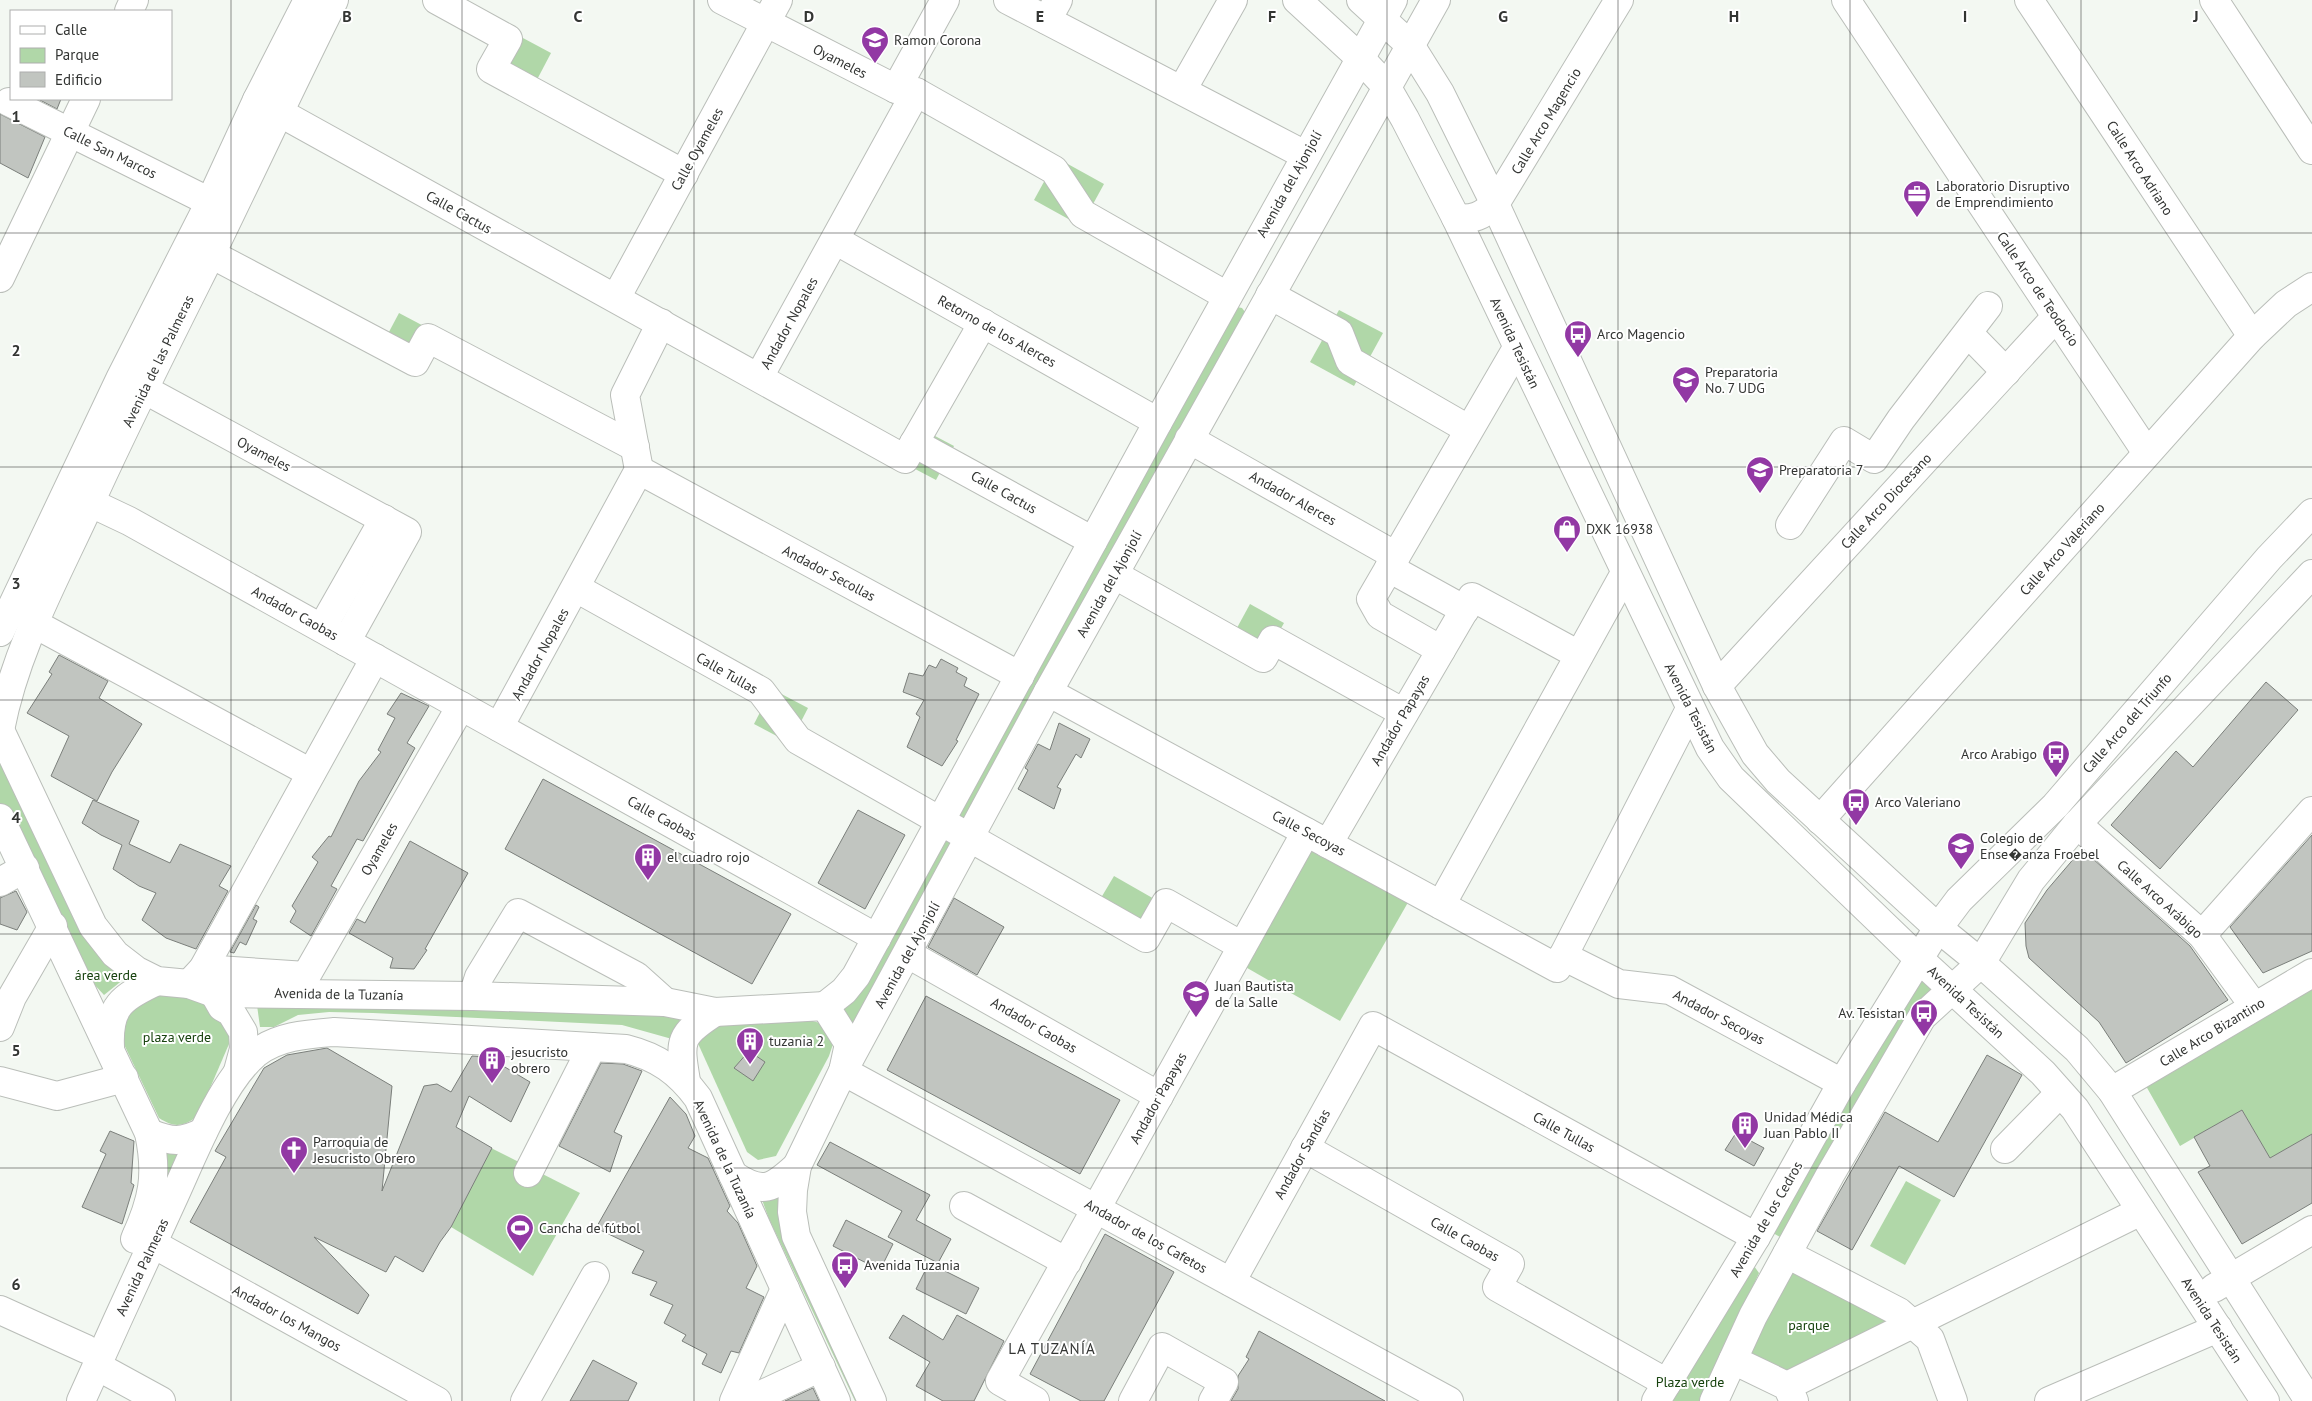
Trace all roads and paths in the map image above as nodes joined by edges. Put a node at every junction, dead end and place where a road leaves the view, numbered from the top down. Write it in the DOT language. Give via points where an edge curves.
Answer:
graph roads {
  1 [pos="308,0"];
  2 [pos="334,0"];
  3 [pos="437,0"];
  4 [pos="722,0"];
  5 [pos="945,0"];
  6 [pos="1008,0"];
  7 [pos="1232,0"];
  8 [pos="1297,0"];
  9 [pos="1361,0"];
  10 [pos="1436,0"];
  11 [pos="1619,0"];
  12 [pos="1846,0"];
  13 [pos="2029,0"];
  14 [pos="2214,0"];
  15 [pos="1387,9"];
  16 [pos="1052,10"];
  17 [pos="772,11"];
  18 [pos="1410,45"];
  19 [pos="1359,57"];
  20 [pos="1386,86"];
  21 [pos="1182,90"];
  22 [pos="906,91"];
  23 [pos="86,100"];
  24 [pos="9,102"];
  25 [pos="268,106"];
  26 [pos="70,132"];
  27 [pos="2312,150"];
  28 [pos="1305,155"];
  29 [pos="684,174"];
  30 [pos="210,202"];
  31 [pos="1495,204"];
  32 [pos="1456,218"];
  33 [pos="835,240"];
  34 [pos="211,254"];
  35 [pos="0,278"];
  36 [pos="2312,288"];
  37 [pos="1270,295"];
  38 [pos="616,298"];
  39 [pos="1223,304"];
  40 [pos="1988,306"];
  41 [pos="2056,317"];
  42 [pos="983,322"];
  43 [pos="661,323"];
  44 [pos="1250,330"];
  45 [pos="1968,333"];
  46 [pos="2252,336"];
  47 [pos="1517,348"];
  48 [pos="2006,372"];
  49 [pos="759,377"];
  50 [pos="132,382"];
  51 [pos="1158,422"];
  52 [pos="1468,429"];
  53 [pos="1190,439"];
  54 [pos="914,443"];
  55 [pos="2147,453"];
  56 [pos="637,459"];
  57 [pos="90,503"];
  58 [pos="2312,513"];
  59 [pos="384,519"];
  60 [pos="1790,526"];
  61 [pos="1093,541"];
  62 [pos="1392,562"];
  63 [pos="1625,573"];
  64 [pos="2312,574"];
  65 [pos="1115,575"];
  66 [pos="576,588"];
  67 [pos="1469,603"];
  68 [pos="33,624"];
  69 [pos="322,628"];
  70 [pos="0,632"];
  71 [pos="346,642"];
  72 [pos="1441,650"];
  73 [pos="1579,655"];
  74 [pos="375,658"];
  75 [pos="1705,660"];
  76 [pos="1020,676"];
  77 [pos="1675,677"];
  78 [pos="1717,686"];
  79 [pos="1048,692"];
  80 [pos="461,706"];
  81 [pos="1690,709"];
  82 [pos="1404,713"];
  83 [pos="499,727"];
  84 [pos="0,730"];
  85 [pos="311,773"];
  86 [pos="2312,812"];
  87 [pos="0,818"];
  88 [pos="1820,820"];
  89 [pos="940,822"];
  90 [pos="2077,824"];
  91 [pos="1317,838"];
  92 [pos="969,839"];
  93 [pos="14,859"];
  94 [pos="0,882"];
  95 [pos="1441,905"];
  96 [pos="52,926"];
  97 [pos="1938,928"];
  98 [pos="2202,935"];
  99 [pos="877,938"];
  100 [pos="1242,946"];
  101 [pos="908,954"];
  102 [pos="1564,956"];
  103 [pos="1918,958"];
  104 [pos="1981,963"];
  105 [pos="2312,973"];
  106 [pos="157,981"];
  107 [pos="202,982"];
  108 [pos="302,984"];
  109 [pos="1951,989"];
  110 [pos="473,996"];
  111 [pos="664,1002"];
  112 [pos="825,1006"];
  113 [pos="2254,1006"];
  114 [pos="715,1012"];
  115 [pos="1372,1026"];
  116 [pos="0,1027"];
  117 [pos="110,1047"];
  118 [pos="592,1047"];
  119 [pos="238,1071"];
  120 [pos="843,1071"];
  121 [pos="124,1078"];
  122 [pos="0,1081"];
  123 [pos="686,1081"];
  124 [pos="1842,1083"];
  125 [pos="2112,1091"];
  126 [pos="2060,1093"];
  127 [pos="1159,1096"];
  128 [pos="203,1132"];
  129 [pos="149,1133"];
  130 [pos="1305,1148"];
  131 [pos="2005,1149"];
  132 [pos="798,1166"];
  133 [pos="528,1173"];
  134 [pos="733,1175"];
  135 [pos="964,1206"];
  136 [pos="1096,1209"];
  137 [pos="2141,1212"];
  138 [pos="2312,1230"];
  139 [pos="1756,1237"];
  140 [pos="145,1239"];
  141 [pos="1787,1254"];
  142 [pos="1067,1262"];
  143 [pos="595,1276"];
  144 [pos="2230,1277"];
  145 [pos="1231,1282"];
  146 [pos="785,1289"];
  147 [pos="2199,1298"];
  148 [pos="0,1310"];
  149 [pos="1914,1323"];
  150 [pos="2218,1328"];
  151 [pos="92,1357"];
  152 [pos="1733,1360"];
  153 [pos="821,1367"];
  154 [pos="1218,1391"];
  155 [pos="1662,1392"];
  156 [pos="1791,1394"];
  157 [pos="63,1401"];
  158 [pos="81,1401"];
  159 [pos="161,1401"];
  160 [pos="437,1401"];
  161 [pos="525,1401"];
  162 [pos="734,1401"];
  163 [pos="748,1401"];
  164 [pos="836,1401"];
  165 [pos="872,1401"];
  166 [pos="1035,1401"];
  167 [pos="1133,1401"];
  168 [pos="1449,1401"];
  169 [pos="1714,1401"];
  170 [pos="1953,1401"];
  171 [pos="2049,1401"];
  172 [pos="2265,1401"];
  173 [pos="2309,1401"];
  1 -- 25 [label="street, Avenida de las Palmeras"];
  2 -- 25 [label="street, Avenida de las Palmeras"];
  3 -- 29 [label="street" via="508,39 492,69"];
  4 -- 17 [label="street, Oyameles"];
  5 -- 22 [label="street, Andador Nopales"];
  6 -- 16 [label="street"];
  7 -- 21 [label="street"];
  8 -- 19 [label="street, Avenida Tesistán"];
  9 -- 15 [label="street"];
  10 -- 18 [label="street, Avenida del Ajonjolí"];
  11 -- 31 [label="street, Calle Arco Magencio"];
  12 -- 41 [label="street, Calle Arco de Teodocio"];
  13 -- 46 [label="street, Calle Arco Adriano"];
  14 -- 27 [label="street"];
  15 -- 18 [label="street"];
  15 -- 19 [label="street, Avenida del Ajonjolí"];
  16 -- 21 [label="street"];
  17 -- 22 [label="street, Oyameles"];
  17 -- 29 [label="street, Calle Oyameles"];
  18 -- 20 [label="street, Avenida del Ajonjolí"];
  18 -- 31 [label="street" via="1440,93"];
  19 -- 20 [label="street, Avenida Tesistán"];
  19 -- 28 [label="street, Avenida del Ajonjolí"];
  20 -- 32 [label="street, Avenida Tesistán"];
  20 -- 37 [label="street, Avenida del Ajonjolí"];
  21 -- 28 [label="street"];
  22 -- 33 [label="street, Andador Nopales"];
  22 -- 39 [label="street, Oyameles" via="1054,170 1083,214"];
  23 -- 26 [label="street"];
  24 -- 26 [label="street, Calle San Marcos"];
  25 -- 30 [label="street, Avenida de las Palmeras"];
  25 -- 34 [label="street, Avenida de las Palmeras"];
  25 -- 38 [label="street, Calle Cactus"];
  26 -- 30 [label="street, Calle San Marcos"];
  26 -- 35 [label="street"];
  28 -- 39 [label="street, Avenida del Ajonjolí"];
  29 -- 38 [label="street, Calle Oyameles"];
  30 -- 50 [label="street, Avenida de las Palmeras"];
  31 -- 32 [label="street, Calle Arco Magencio" via="1484,214 1470,219"];
  31 -- 75 [label="street"];
  32 -- 47 [label="street, Avenida Tesistán"];
  33 -- 42 [label="street, Retorno de los Alerces"];
  33 -- 49 [label="street, Andador Nopales"];
  34 -- 50 [label="street, Avenida de las Palmeras"];
  34 -- 56 [label="street, Andador Secollas" via="415,362 428,338"];
  36 -- 46 [label="street, Calle Arco Valeriano" via="2286,304"];
  37 -- 44 [label="street, Avenida del Ajonjolí"];
  37 -- 52 [label="street" via="1339,333 1350,362"];
  38 -- 43 [label="street, Calle Cactus"];
  39 -- 44 [label="street"];
  39 -- 51 [label="street, Avenida del Ajonjolí"];
  40 -- 45 [label="street"];
  41 -- 48 [label="street, Calle Arco Diocesano"];
  41 -- 55 [label="street, Calle Arco de Teodocio"];
  42 -- 51 [label="street, Retorno de los Alerces"];
  42 -- 54 [label="street"];
  43 -- 49 [label="street, Andador Nopales"];
  43 -- 56 [label="street" via="624,395"];
  44 -- 53 [label="street, Avenida del Ajonjolí"];
  45 -- 48 [label="street"];
  45 -- 60 [label="street" via="1874,459 1844,441"];
  46 -- 55 [label="street, Calle Arco Valeriano"];
  47 -- 52 [label="street"];
  47 -- 63 [label="street, Avenida Tesistán"];
  48 -- 78 [label="street, Calle Arco Diocesano"];
  49 -- 54 [label="street" via="905,459"];
  50 -- 57 [label="street, Avenida de las Palmeras"];
  50 -- 59 [label="street, Oyameles"];
  50 -- 70 [label="street, Avenida de las Palmeras"];
  51 -- 61 [label="street, Avenida del Ajonjolí"];
  52 -- 62 [label="street"];
  53 -- 62 [label="street, Andador Alerces"];
  53 -- 65 [label="street, Avenida del Ajonjolí"];
  54 -- 61 [label="street, Calle Cactus"];
  55 -- 88 [label="street, Calle Arco Valeriano"];
  56 -- 66 [label="street, Andador Nopales"];
  56 -- 76 [label="street, Andador Secollas"];
  57 -- 68 [label="street, Avenida de las Palmeras"];
  57 -- 69 [label="street, Andador Caobas" via="129,521"];
  58 -- 97 [label="street, Calle Arco del Triunfo" via="2269,558 2055,806 1959,900"];
  59 -- 69 [label="street"];
  59 -- 71 [label="street, Oyameles" via="408,532"];
  61 -- 76 [label="street, Avenida del Ajonjolí"];
  62 -- 67 [label="street, Andador Alerces"];
  62 -- 72 [label="street" via="1371,599 1380,615"];
  63 -- 73 [label="street"];
  63 -- 77 [label="street, Avenida Tesistán"];
  64 -- 90 [label="street"];
  65 -- 79 [label="street, Avenida del Ajonjolí"];
  65 -- 82 [label="street" via="1263,658 1273,640"];
  66 -- 83 [label="street, Andador Nopales"];
  66 -- 89 [label="street, Calle Tullas" via="761,691 798,740"];
  67 -- 72 [label="street, Andador Papayas"];
  67 -- 73 [label="street, Andador Alerces"];
  68 -- 84 [label="street, Avenida de las Palmeras" via="11,681"];
  68 -- 85 [label="street"];
  69 -- 71 [label="street, Andador Caobas"];
  71 -- 74 [label="street, Andador Caobas"];
  72 -- 82 [label="street, Andador Papayas"];
  73 -- 95 [label="street"];
  74 -- 80 [label="street, Andador Caobas"];
  74 -- 85 [label="street"];
  75 -- 77 [label="street"];
  75 -- 78 [label="street"];
  76 -- 89 [label="street, Avenida del Ajonjolí"];
  77 -- 81 [label="street, Avenida Tesistán"];
  78 -- 88 [label="street" via="1755,754 1778,781"];
  79 -- 91 [label="street, Calle Secoyas"];
  79 -- 92 [label="street, Avenida del Ajonjolí"];
  80 -- 83 [label="street, Andador Caobas"];
  80 -- 108 [label="street, Oyameles"];
  81 -- 102 [label="street"];
  81 -- 103 [label="street, Avenida Tesistán" via="1710,748 1732,778"];
  82 -- 91 [label="street, Andador Papayas"];
  83 -- 99 [label="street, Calle Caobas"];
  84 -- 106 [label="street" via="94,926 115,954"];
  85 -- 107 [label="street"];
  86 -- 98 [label="street"];
  87 -- 93 [label="street"];
  88 -- 97 [label="street"];
  89 -- 92 [label="street"];
  89 -- 99 [label="street, Avenida del Ajonjolí"];
  90 -- 98 [label="street, Calle Arco Arábigo"];
  90 -- 104 [label="street" via="2030,880"];
  91 -- 95 [label="street, Calle Secoyas"];
  91 -- 100 [label="street, Andador Papayas"];
  92 -- 100 [label="street" via="1146,938 1166,903"];
  92 -- 101 [label="street, Avenida del Ajonjolí"];
  93 -- 94 [label="street"];
  93 -- 96 [label="street"];
  95 -- 102 [label="street, Calle Secoyas" via="1557,968"];
  96 -- 116 [label="street" via="12,997"];
  96 -- 117 [label="street"];
  97 -- 103 [label="street, Calle Arco del Triunfo"];
  97 -- 104 [label="street"];
  98 -- 113 [label="street, Calle Arco Arábigo"];
  99 -- 112 [label="street, Avenida del Ajonjolí" via="856,976"];
  100 -- 127 [label="street, Andador Papayas"];
  101 -- 120 [label="street, Avenida del Ajonjolí"];
  101 -- 127 [label="street, Andador Caobas"];
  102 -- 124 [label="street, Andador Secoyas" via="1620,984 1670,990"];
  103 -- 109 [label="street, Avenida Tesistán"];
  103 -- 124 [label="street, Avenida de los Cedros"];
  104 -- 109 [label="street"];
  104 -- 125 [label="street" via="2077,1049"];
  105 -- 113 [label="street, Calle Arco Bizantino"];
  106 -- 107 [label="street"];
  106 -- 117 [label="street" via="130,993 116,1009 109,1028"];
  107 -- 108 [label="street, Avenida de la Tuzanía"];
  107 -- 119 [label="street" via="222,1007 231,1012 243,1032 244,1049"];
  108 -- 110 [label="street, Avenida de la Tuzanía"];
  109 -- 126 [label="street, Avenida Tesistán" via="2043,1073"];
  109 -- 141 [label="street" via="1922,1017"];
  110 -- 111 [label="street, Avenida de la Tuzanía"];
  110 -- 111 [label="street" via="479,977 518,913 636,976"];
  111 -- 114 [label="street, Avenida de la Tuzanía"];
  112 -- 114 [label="street, Avenida de la Tuzanía"];
  112 -- 120 [label="street" via="848,1044"];
  113 -- 125 [label="street, Calle Arco Bizantino"];
  114 -- 123 [label="street" via="691,1028 685,1037 682,1058"];
  115 -- 130 [label="street, Andador Sandías"];
  115 -- 139 [label="street, Calle Tullas"];
  117 -- 121 [label="street"];
  118 -- 119 [label="street, Avenida de la Tuzanía" via="334,1032 302,1034 257,1052"];
  118 -- 123 [label="street, Avenida de la Tuzanía" via="647,1054 669,1066"];
  118 -- 133 [label="street"];
  119 -- 128 [label="street, Avenida de la Tuzanía"];
  120 -- 132 [label="street"];
  120 -- 136 [label="street, Andador de los Cafetos"];
  121 -- 122 [label="street" via="57,1096"];
  121 -- 129 [label="street"];
  123 -- 134 [label="street, Avenida de la Tuzanía" via="698,1098"];
  124 -- 139 [label="street, Avenida de los Cedros"];
  125 -- 144 [label="street"];
  126 -- 131 [label="street"];
  126 -- 137 [label="street, Avenida Tesistán" via="2075,1109"];
  127 -- 136 [label="street, Andador Papayas"];
  128 -- 129 [label="street" via="177,1142"];
  128 -- 140 [label="street, Avenida Palmeras"];
  129 -- 140 [label="street, Avenida Palmeras" via="154,1181"];
  130 -- 145 [label="street, Andador Sandías"];
  130 -- 155 [label="street, Calle Caobas" via="1510,1264 1497,1287"];
  132 -- 134 [label="street" via="768,1188 746,1184"];
  132 -- 165 [label="street" via="792,1190 796,1236"];
  134 -- 146 [label="street, Avenida de la Tuzanía"];
  135 -- 142 [label="street"];
  136 -- 142 [label="street, Andador Papayas"];
  136 -- 145 [label="street, Andador de los Cafetos"];
  137 -- 147 [label="street, Avenida Tesistán"];
  137 -- 149 [label="street"];
  138 -- 144 [label="street"];
  139 -- 155 [label="street, Avenida de los Cedros"];
  140 -- 151 [label="street, Avenida Palmeras"];
  140 -- 160 [label="street, Andador los Mangos"];
  141 -- 149 [label="street" via="1899,1312"];
  141 -- 152 [label="street"];
  142 -- 166 [label="street, Andador Papayas" via="1000,1381"];
  143 -- 161 [label="street"];
  144 -- 147 [label="street"];
  144 -- 173 [label="street"];
  145 -- 168 [label="street, Andador de los Cafetos"];
  146 -- 153 [label="street, Avenida de la Tuzanía"];
  146 -- 162 [label="street"];
  147 -- 150 [label="street, Avenida Tesistán"];
  148 -- 151 [label="street"];
  149 -- 156 [label="street"];
  149 -- 170 [label="street" via="1930,1339"];
  150 -- 171 [label="street"];
  150 -- 172 [label="street, Avenida Tesistán"];
  151 -- 157 [label="street, Avenida Palmeras"];
  151 -- 158 [label="street, Avenida Palmeras"];
  151 -- 159 [label="street"];
  152 -- 156 [label="street"];
  152 -- 169 [label="street"];
  153 -- 163 [label="street"];
  153 -- 164 [label="street, Avenida de la Tuzanía"];
  154 -- 167 [label="street" via="1162,1347"];
}
